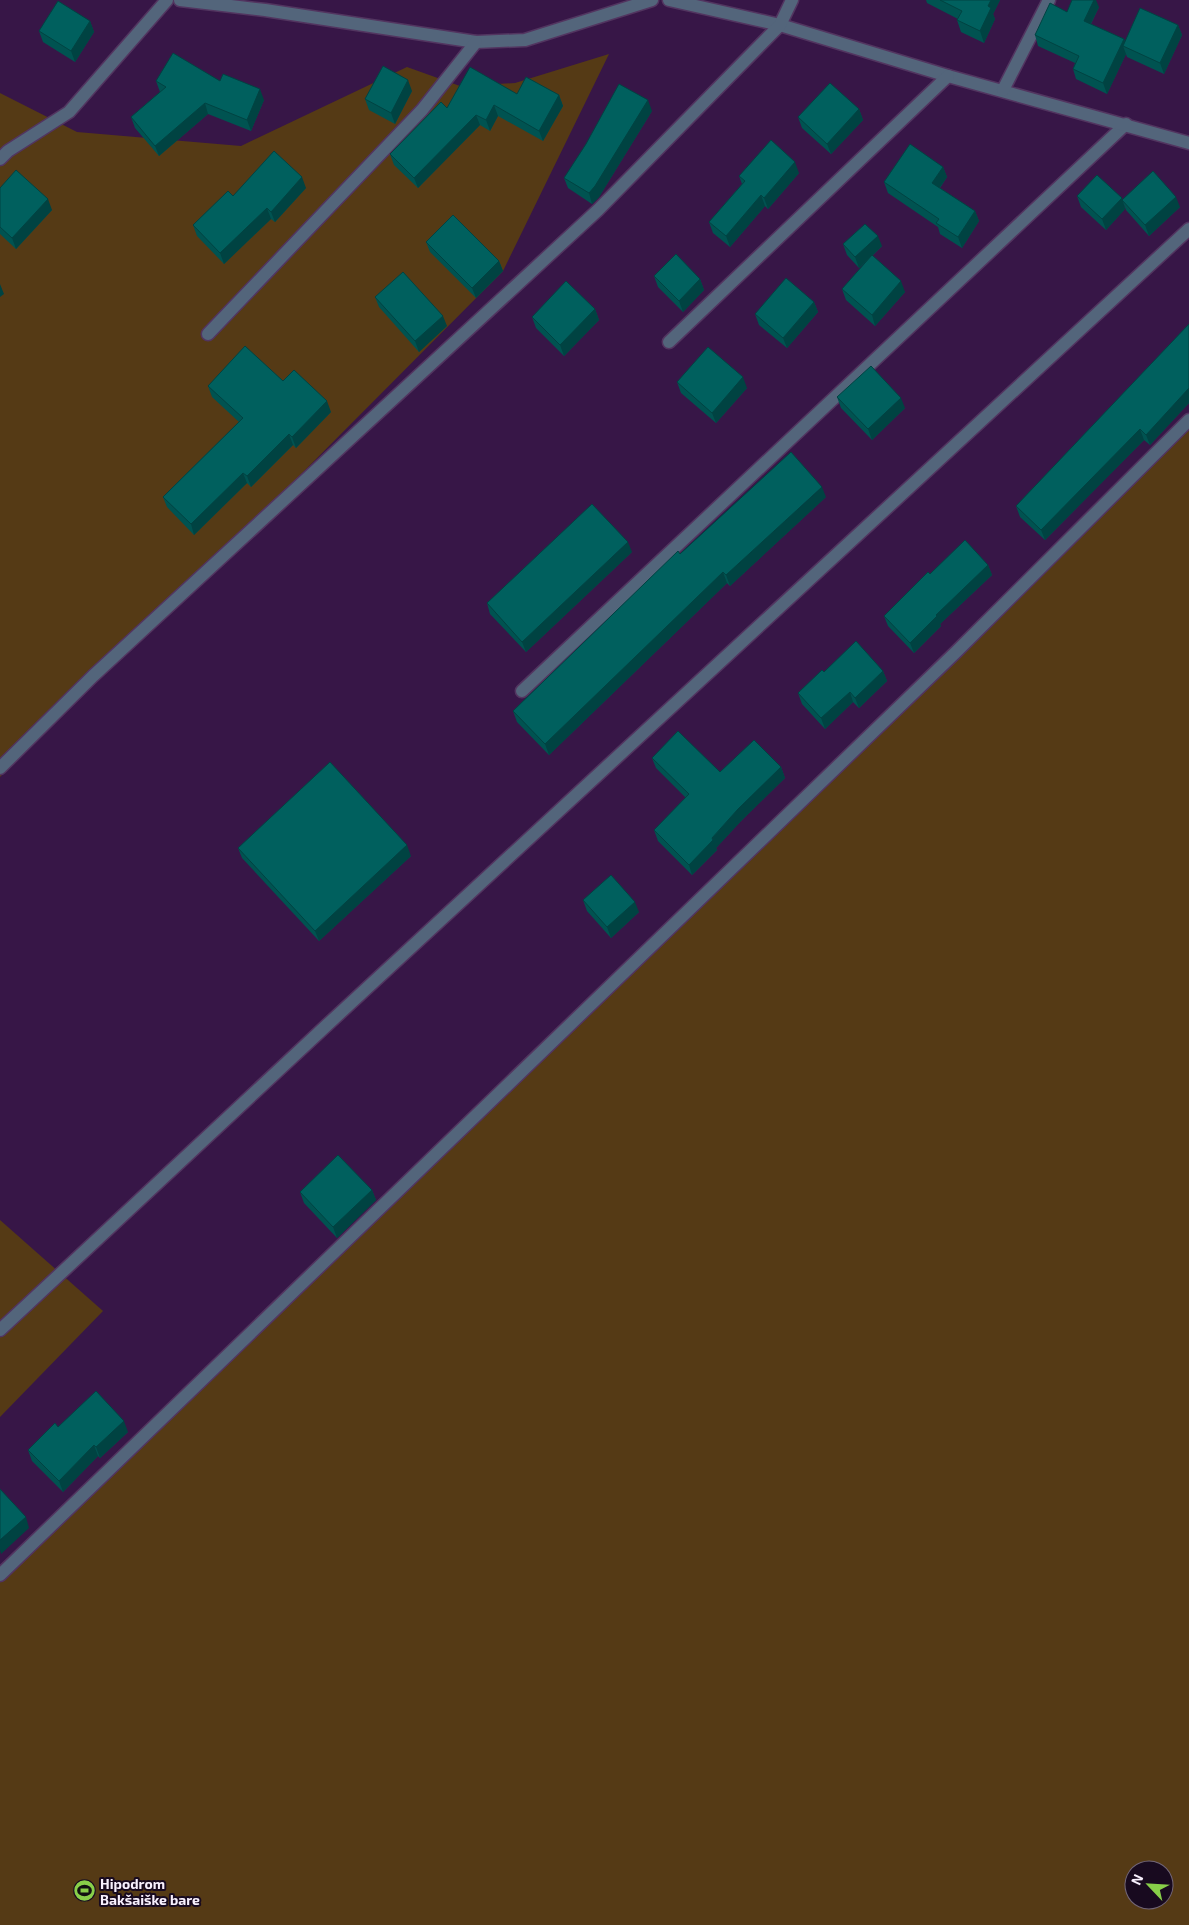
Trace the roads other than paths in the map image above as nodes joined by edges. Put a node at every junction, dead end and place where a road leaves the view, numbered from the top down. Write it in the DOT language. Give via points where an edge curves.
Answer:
graph roads {
  1 [pos="167,0"];
  2 [pos="180,0"];
  3 [pos="652,0"];
  4 [pos="669,0"];
  5 [pos="792,0"];
  6 [pos="1049,0"];
  7 [pos="268,5"];
  8 [pos="780,25"];
  9 [pos="476,42"];
  10 [pos="948,76"];
  11 [pos="1003,90"];
  12 [pos="1126,124"];
  13 [pos="1189,143"];
  14 [pos="0,159"];
  15 [pos="1189,229"];
  16 [pos="208,334"];
  17 [pos="669,342"];
  18 [pos="1189,420"];
  19 [pos="522,691"];
  20 [pos="0,768"];
  21 [pos="0,1330"];
  22 [pos="0,1575"];
  1 -- 14 [label="street" via="69,112"];
  2 -- 7 [label="street"];
  3 -- 9 [label="street" via="525,40"];
  4 -- 8 [label="street"];
  5 -- 8 [label="street"];
  6 -- 11 [label="street"];
  7 -- 9 [label="street"];
  8 -- 10 [label="street"];
  8 -- 20 [label="street" via="598,210 93,676"];
  9 -- 16 [label="street" via="422,110"];
  10 -- 11 [label="street"];
  10 -- 17 [label="street"];
  11 -- 12 [label="street"];
  12 -- 13 [label="street"];
  12 -- 19 [label="street"];
  15 -- 21 [label="street"];
  18 -- 22 [label="street" via="956,652"];
}
